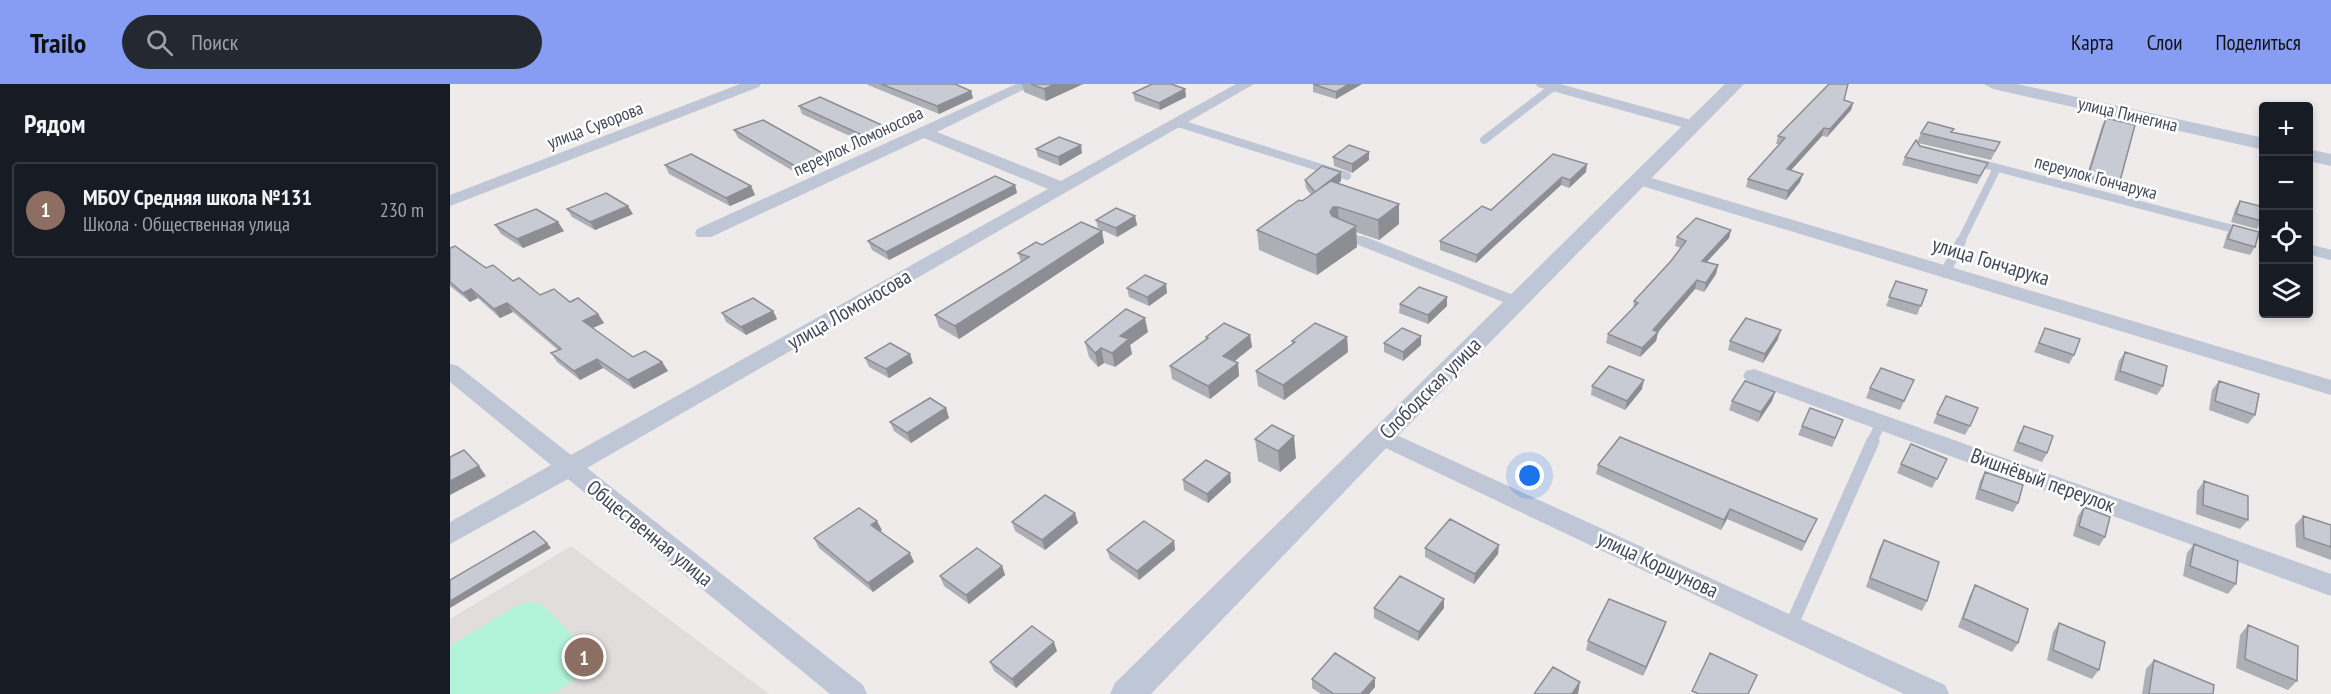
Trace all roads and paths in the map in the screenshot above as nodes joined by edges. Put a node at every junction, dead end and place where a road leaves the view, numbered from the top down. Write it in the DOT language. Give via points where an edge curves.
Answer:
graph roads {
  1 [pos="754,84"];
  2 [pos="1028,84"];
  3 [pos="1247,84"];
  4 [pos="1735,84"];
  5 [pos="1993,84"];
  6 [pos="1548,85"];
  7 [pos="1178,123"];
  8 [pos="1693,125"];
  9 [pos="923,132"];
  10 [pos="1484,140"];
  11 [pos="2259,143"];
  12 [pos="2313,155"];
  13 [pos="1964,160"];
  14 [pos="2331,160"];
  15 [pos="1997,168"];
  16 [pos="1347,176"];
  17 [pos="1638,180"];
  18 [pos="1062,188"];
  19 [pos="450,201"];
  20 [pos="1336,232"];
  21 [pos="704,233"];
  22 [pos="2259,236"];
  23 [pos="2313,250"];
  24 [pos="2331,255"];
  25 [pos="1945,273"];
  26 [pos="1517,302"];
  27 [pos="450,371"];
  28 [pos="1754,376"];
  29 [pos="2331,388"];
  30 [pos="1881,422"];
  31 [pos="1381,436"];
  32 [pos="569,468"];
  33 [pos="450,534"];
  34 [pos="2331,585"];
  35 [pos="1791,626"];
  36 [pos="852,694"];
  37 [pos="1128,694"];
  38 [pos="1934,694"];
  1 -- 19 [label="street, улица Суворова"];
  2 -- 9 [label="street, переулок Ломоносова"];
  3 -- 7 [label="street, улица Ломоносова"];
  4 -- 8 [label="street, Слободская улица"];
  5 -- 11 [label="street, улица Пинегина"];
  6 -- 8 [label="street"];
  6 -- 10 [label="lane"];
  7 -- 16 [label="lane"];
  7 -- 18 [label="street, улица Ломоносова"];
  8 -- 17 [label="street, Слободская улица"];
  9 -- 18 [label="street"];
  9 -- 21 [label="street, переулок Ломоносова"];
  12 -- 14 [label="street"];
  13 -- 15 [label="lane, переулок Гончарука"];
  15 -- 22 [label="lane, переулок Гончарука"];
  15 -- 25 [label="lane"];
  17 -- 25 [label="street, улица Гончарука"];
  17 -- 26 [label="street, Слободская улица"];
  18 -- 32 [label="street, улица Ломоносова"];
  20 -- 26 [label="lane"];
  23 -- 24 [label="lane"];
  25 -- 29 [label="street, улица Гончарука"];
  26 -- 31 [label="street, Слободская улица"];
  27 -- 32 [label="street, Общественная улица"];
  28 -- 30 [label="street, Вишнёвый переулок"];
  30 -- 34 [label="street, Вишнёвый переулок"];
  30 -- 35 [label="lane"];
  31 -- 35 [label="street, улица Коршунова"];
  31 -- 37 [label="street, Слободская улица"];
  32 -- 33 [label="street, улица Ломоносова"];
  32 -- 36 [label="street, Общественная улица"];
  35 -- 38 [label="street, улица Коршунова"];
}
